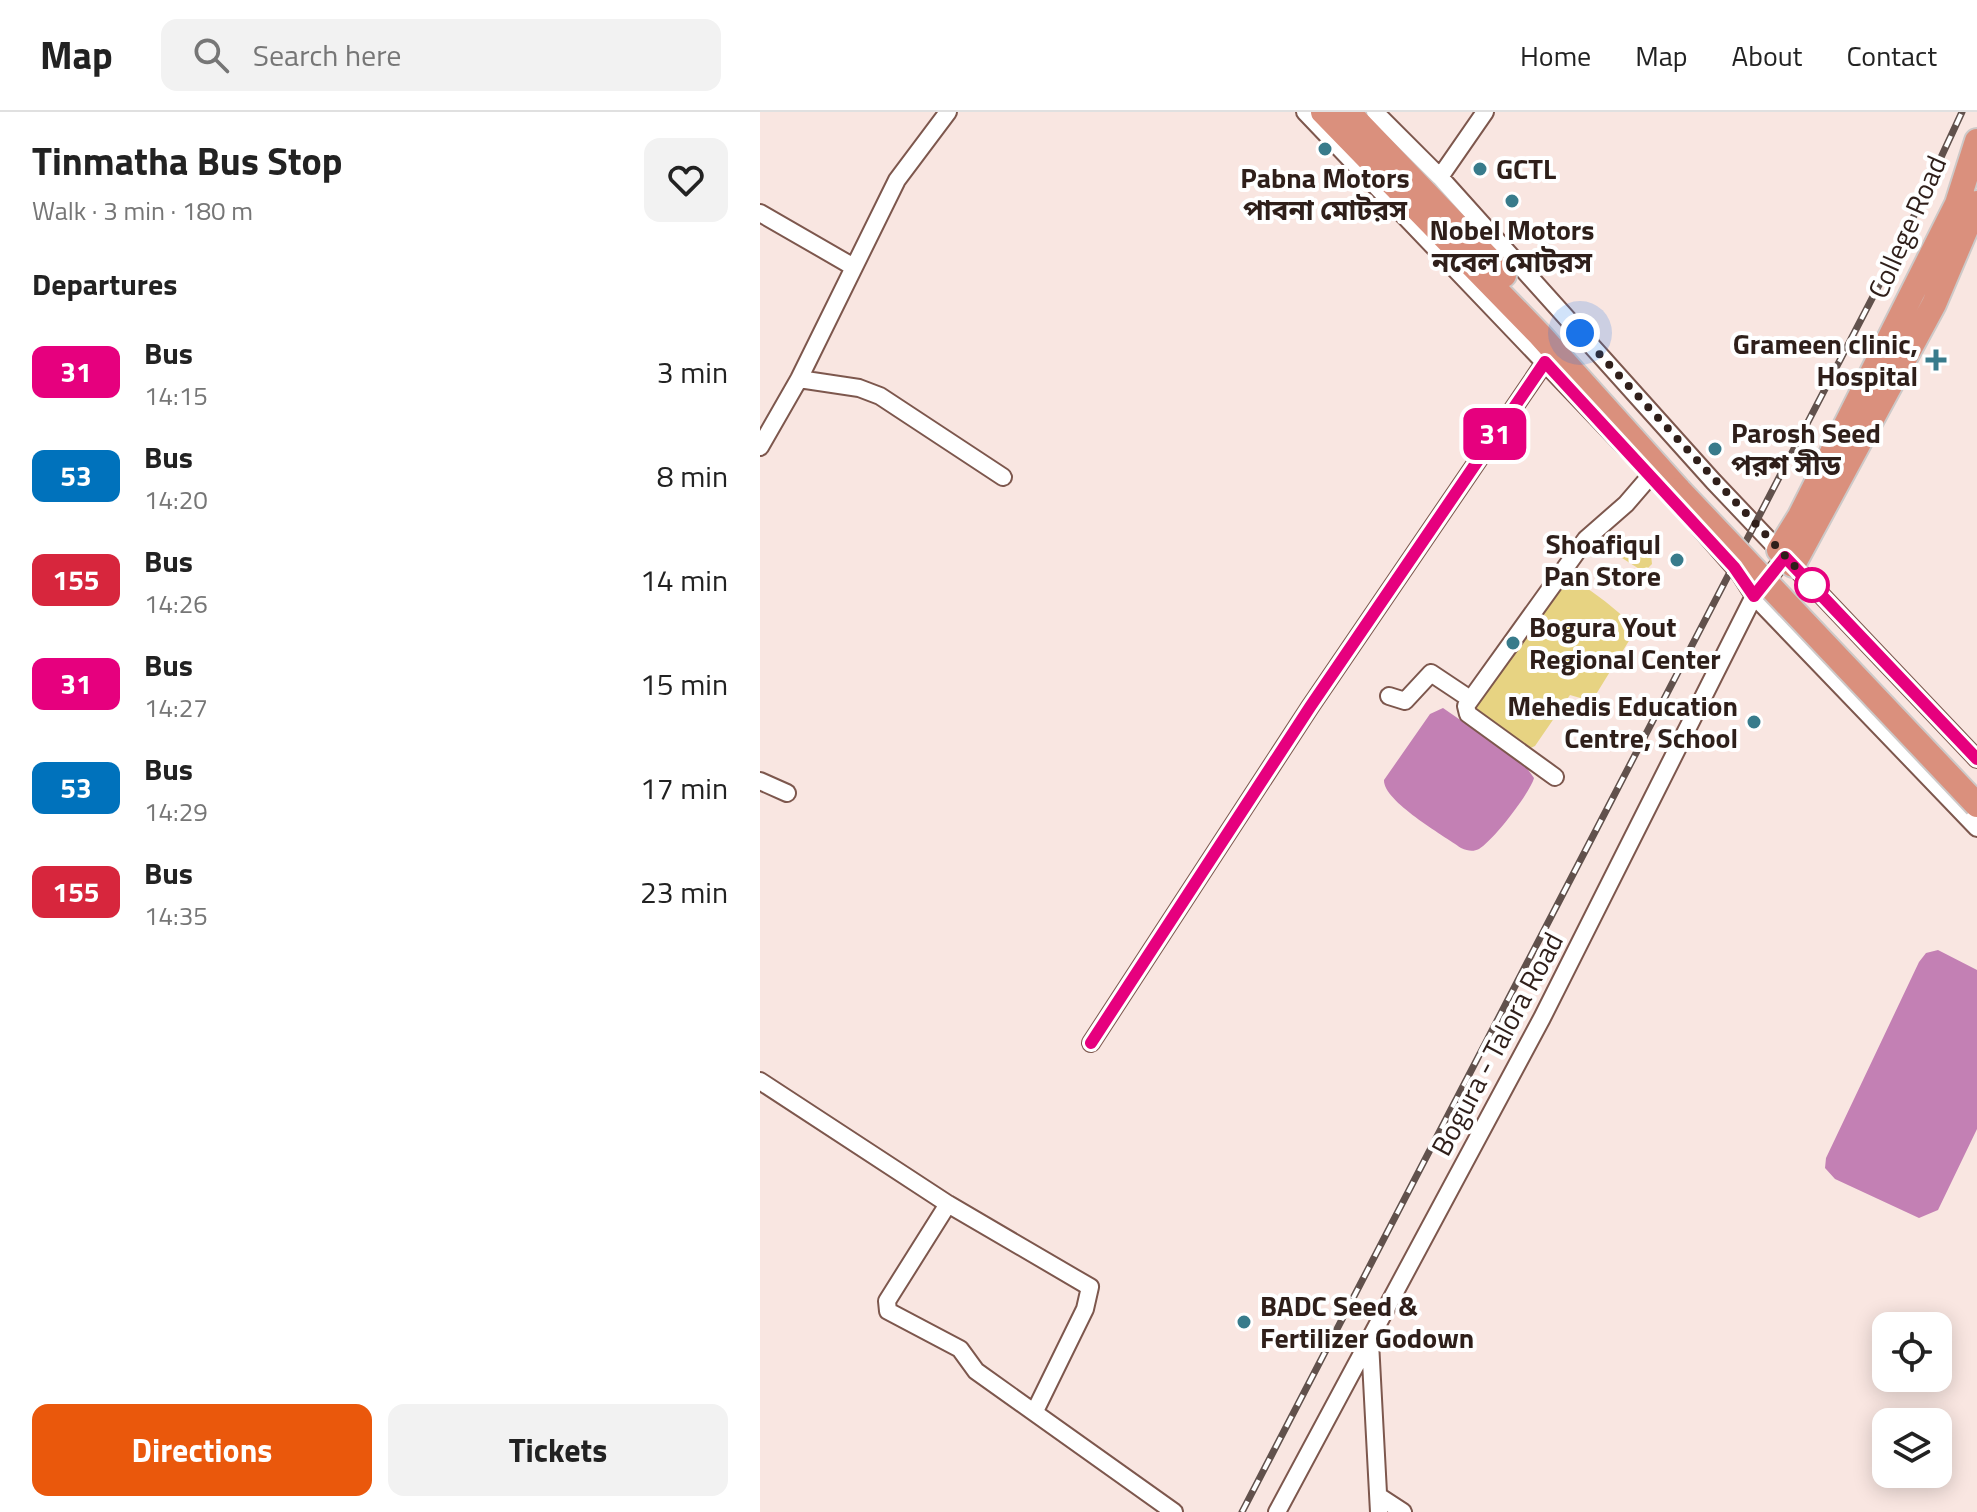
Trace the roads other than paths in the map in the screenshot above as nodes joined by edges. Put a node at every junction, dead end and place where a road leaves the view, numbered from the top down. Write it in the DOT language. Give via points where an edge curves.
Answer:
graph roads {
  1 [pos="948,112"];
  2 [pos="1305,112"];
  3 [pos="1323,112"];
  4 [pos="1348,112"];
  5 [pos="1375,112"];
  6 [pos="1485,112"];
  7 [pos="1977,141"];
  8 [pos="1440,177"];
  9 [pos="1977,203"];
  10 [pos="760,213"];
  11 [pos="852,266"];
  12 [pos="1545,362"];
  13 [pos="799,379"];
  14 [pos="760,447"];
  15 [pos="1651,475"];
  16 [pos="1003,477"];
  17 [pos="1785,558"];
  18 [pos="1754,596"];
  19 [pos="1389,696"];
  20 [pos="1470,699"];
  21 [pos="1977,759"];
  22 [pos="1555,777"];
  23 [pos="1977,780"];
  24 [pos="760,781"];
  25 [pos="787,793"];
  26 [pos="1977,805"];
  27 [pos="1977,828"];
  28 [pos="1091,1043"];
  29 [pos="760,1081"];
  30 [pos="948,1204"];
  31 [pos="1369,1341"];
  32 [pos="1035,1411"];
  33 [pos="1380,1505"];
  34 [pos="1174,1512"];
  35 [pos="1277,1512"];
  36 [pos="1403,1512"];
  1 -- 11 [label="street" via="897,180"];
  2 -- 12 [label="street"];
  3 -- 26 [label="highway, bridge" via="1540,335"];
  4 -- 23 [label="highway"];
  5 -- 8 [label="street"];
  6 -- 8 [label="street"];
  7 -- 17 [label="highway, College Road" via="1957,204 1800,516"];
  8 -- 17 [label="street"];
  9 -- 17 [label="highway, College Road" via="1934,304"];
  10 -- 11 [label="street"];
  11 -- 13 [label="street"];
  12 -- 15 [label="street"];
  12 -- 28 [label="street" via="1310,707"];
  13 -- 14 [label="street"];
  13 -- 16 [label="street" via="880,396"];
  15 -- 18 [label="street"];
  15 -- 20 [label="street" via="1586,539"];
  17 -- 18 [label="street, Bogura - Talora Road"];
  17 -- 21 [label="street"];
  18 -- 27 [label="street"];
  18 -- 31 [label="street, Bogura - Talora Road" via="1542,1018"];
  19 -- 20 [label="street" via="1405,701 1431,673"];
  20 -- 22 [label="street" via="1466,713"];
  24 -- 25 [label="street"];
  29 -- 30 [label="street"];
  30 -- 32 [label="street" via="1090,1287 1085,1309"];
  30 -- 32 [label="street" via="886,1306 888,1311 960,1349 976,1371"];
  31 -- 33 [label="street"];
  31 -- 35 [label="street, Bogura - Talora Road"];
  32 -- 34 [label="street"];
  33 -- 36 [label="street"];
}
